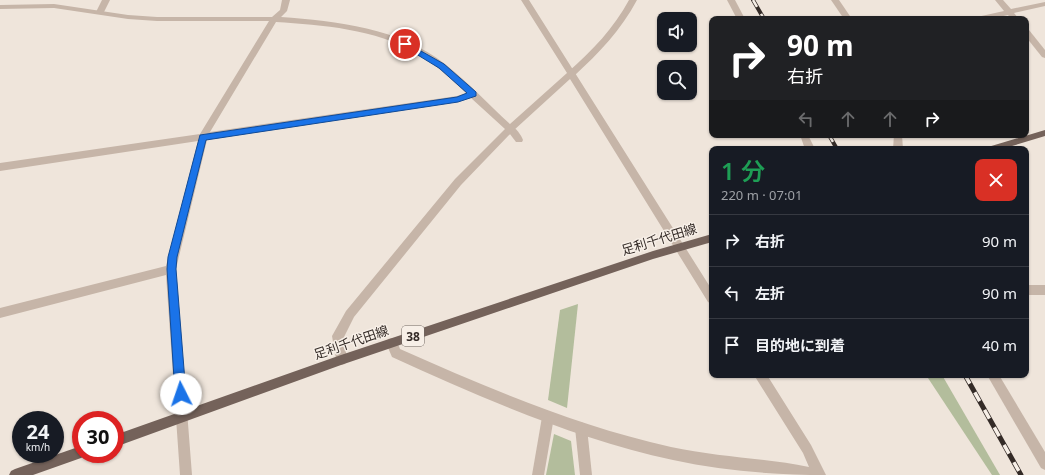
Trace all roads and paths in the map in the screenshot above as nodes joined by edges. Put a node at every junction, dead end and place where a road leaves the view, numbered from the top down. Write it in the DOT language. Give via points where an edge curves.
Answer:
graph roads {
  1 [pos="4,0"];
  2 [pos="106,0"];
  3 [pos="286,0"];
  4 [pos="525,0"];
  5 [pos="634,0"];
  6 [pos="731,0"];
  7 [pos="835,0"];
  8 [pos="999,0"];
  9 [pos="1045,4"];
  10 [pos="0,6"];
  11 [pos="100,12"];
  12 [pos="1009,12"];
  13 [pos="740,16"];
  14 [pos="846,16"];
  15 [pos="992,16"];
  16 [pos="1012,16"];
  17 [pos="274,19"];
  18 [pos="1029,36"];
  19 [pos="1045,55"];
  20 [pos="571,74"];
  21 [pos="473,94"];
  22 [pos="510,129"];
  23 [pos="1045,133"];
  24 [pos="203,137"];
  25 [pos="1028,138"];
  26 [pos="1029,138"];
  27 [pos="519,140"];
  28 [pos="1001,146"];
  29 [pos="0,167"];
  30 [pos="709,239"];
  31 [pos="679,248"];
  32 [pos="171,269"];
  33 [pos="1029,290"];
  34 [pos="1045,290"];
  35 [pos="709,294"];
  36 [pos="0,313"];
  37 [pos="392,343"];
  38 [pos="341,360"];
  39 [pos="762,378"];
  40 [pos="995,378"];
  41 [pos="548,417"];
  42 [pos="182,418"];
  43 [pos="581,428"];
  44 [pos="124,438"];
  45 [pos="72,455"];
  46 [pos="1045,464"];
  47 [pos="16,475"];
  48 [pos="186,475"];
  49 [pos="538,475"];
  50 [pos="586,475"];
  51 [pos="820,475"];
  1 -- 10 [label="street"];
  2 -- 11 [label="street"];
  3 -- 17 [label="street" via="283,11"];
  4 -- 20 [label="street"];
  5 -- 20 [label="street" via="608,38"];
  6 -- 13 [label="street"];
  7 -- 14 [label="street"];
  8 -- 12 [label="street"];
  9 -- 12 [label="street"];
  10 -- 11 [label="street" via="54,6"];
  11 -- 17 [label="street" via="157,19"];
  12 -- 15 [label="street"];
  12 -- 16 [label="street"];
  17 -- 21 [label="street" via="327,23 377,32 393,38 442,66"];
  17 -- 24 [label="street"];
  18 -- 19 [label="street"];
  20 -- 22 [label="street"];
  20 -- 31 [label="street"];
  21 -- 22 [label="street"];
  21 -- 24 [label="street" via="458,99"];
  22 -- 27 [label="street"];
  22 -- 38 [label="street" via="458,182 350,314 338,336"];
  23 -- 26 [label="main road"];
  24 -- 29 [label="street"];
  24 -- 32 [label="street"];
  25 -- 28 [label="main road"];
  30 -- 31 [label="main road, 足利千代田線 / 38"];
  31 -- 35 [label="street"];
  31 -- 37 [label="main road, 足利千代田線 / 38"];
  32 -- 36 [label="street"];
  32 -- 42 [label="street"];
  33 -- 34 [label="street"];
  37 -- 38 [label="main road, 足利千代田線 / 38"];
  37 -- 41 [label="street" via="396,353"];
  38 -- 42 [label="main road, 足利千代田線 / 38"];
  39 -- 51 [label="street"];
  40 -- 46 [label="street"];
  41 -- 43 [label="street"];
  41 -- 49 [label="street"];
  42 -- 44 [label="main road, 足利千代田線 / 38"];
  42 -- 48 [label="street"];
  43 -- 50 [label="street"];
  43 -- 51 [label="street" via="686,456"];
  45 -- 47 [label="main road"];
}
